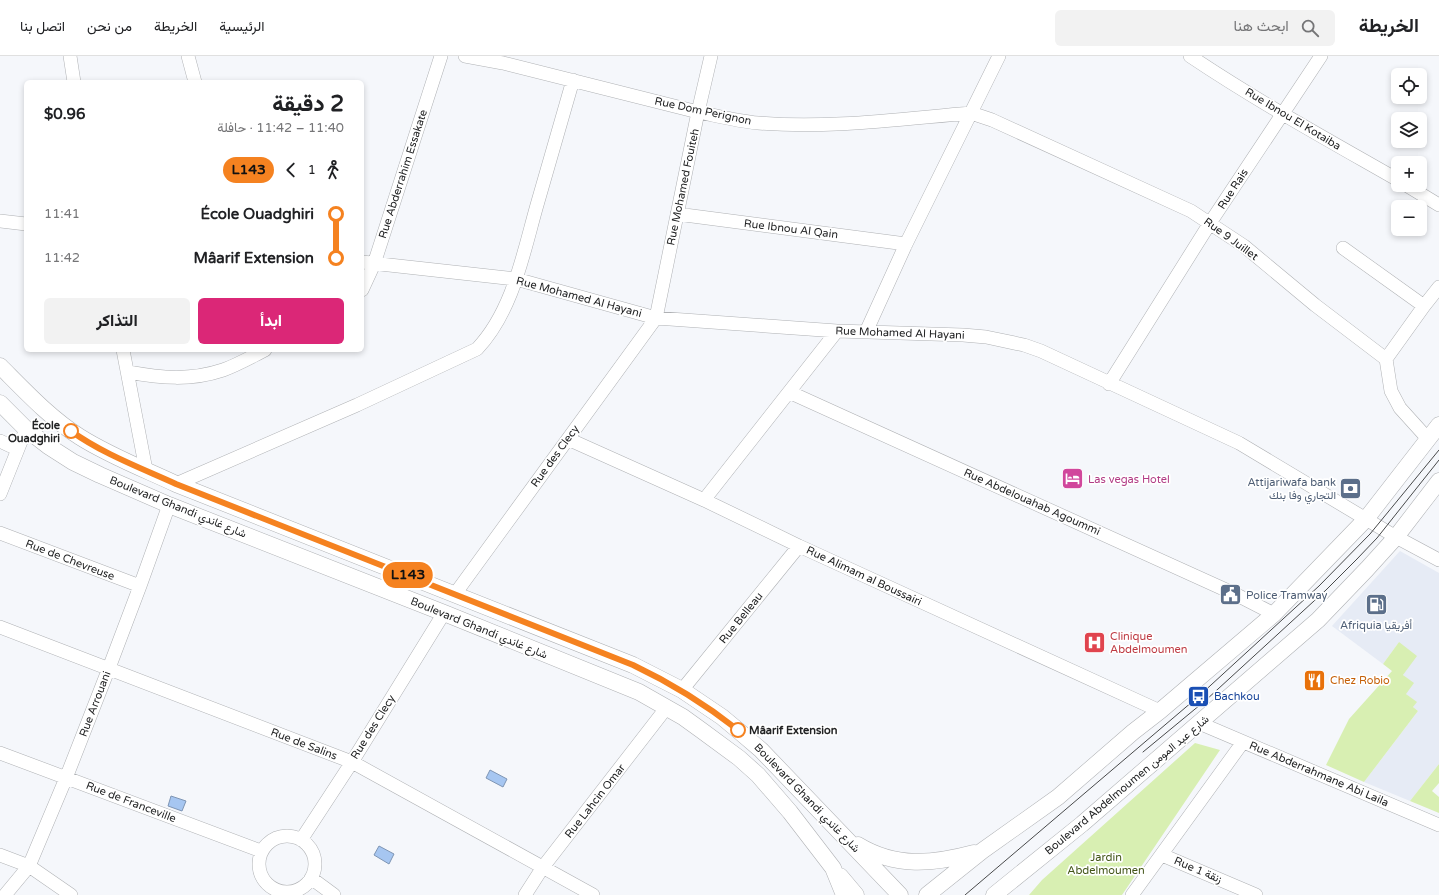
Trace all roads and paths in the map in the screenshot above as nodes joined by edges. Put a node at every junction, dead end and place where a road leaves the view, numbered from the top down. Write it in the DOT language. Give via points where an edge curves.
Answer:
graph roads {
  1 [pos="70,56"];
  2 [pos="188,56"];
  3 [pos="441,56"];
  4 [pos="465,56"];
  5 [pos="711,56"];
  6 [pos="999,56"];
  7 [pos="1190,56"];
  8 [pos="1321,56"];
  9 [pos="74,80"];
  10 [pos="194,80"];
  11 [pos="573,80"];
  12 [pos="698,112"];
  13 [pos="971,113"];
  14 [pos="1282,113"];
  15 [pos="1391,176"];
  16 [pos="1418,192"];
  17 [pos="1439,205"];
  18 [pos="677,214"];
  19 [pos="0,221"];
  20 [pos="1210,223"];
  21 [pos="24,224"];
  22 [pos="906,244"];
  23 [pos="1343,248"];
  24 [pos="368,263"];
  25 [pos="516,279"];
  26 [pos="364,281"];
  27 [pos="1439,287"];
  28 [pos="1424,306"];
  29 [pos="656,318"];
  30 [pos="837,331"];
  31 [pos="866,332"];
  32 [pos="123,352"];
  33 [pos="261,352"];
  34 [pos="1386,359"];
  35 [pos="0,366"];
  36 [pos="128,372"];
  37 [pos="1109,384"];
  38 [pos="789,392"];
  39 [pos="0,403"];
  40 [pos="1439,425"];
  41 [pos="26,429"];
  42 [pos="568,439"];
  43 [pos="1428,439"];
  44 [pos="0,441"];
  45 [pos="17,449"];
  46 [pos="146,470"];
  47 [pos="1439,481"];
  48 [pos="176,484"];
  49 [pos="0,494"];
  50 [pos="704,500"];
  51 [pos="169,505"];
  52 [pos="1366,519"];
  53 [pos="0,533"];
  54 [pos="1396,537"];
  55 [pos="799,546"];
  56 [pos="1439,560"];
  57 [pos="140,586"];
  58 [pos="455,594"];
  59 [pos="444,613"];
  60 [pos="1274,614"];
  61 [pos="0,627"];
  62 [pos="109,668"];
  63 [pos="682,690"];
  64 [pos="667,707"];
  65 [pos="1160,711"];
  66 [pos="1199,723"];
  67 [pos="1243,742"];
  68 [pos="0,753"];
  69 [pos="352,762"];
  70 [pos="66,778"];
  71 [pos="1439,825"];
  72 [pos="844,836"];
  73 [pos="300,840"];
  74 [pos="982,850"];
  75 [pos="261,851"];
  76 [pos="0,855"];
  77 [pos="1162,855"];
  78 [pos="1034,863"];
  79 [pos="29,866"];
  80 [pos="544,867"];
  81 [pos="832,868"];
  82 [pos="311,878"];
  83 [pos="278,893"];
  84 [pos="5,895"];
  85 [pos="71,895"];
  86 [pos="334,895"];
  87 [pos="524,895"];
  88 [pos="593,895"];
  89 [pos="833,895"];
  90 [pos="844,895"];
  91 [pos="856,895"];
  92 [pos="900,895"];
  93 [pos="927,895"];
  94 [pos="994,895"];
  95 [pos="1011,895"];
  96 [pos="1132,895"];
  97 [pos="1256,895"];
  1 -- 9 [label="street"];
  2 -- 10 [label="street"];
  3 -- 24 [label="street, Rue Abderrahim Essakate"];
  4 -- 11 [label="street, Rue Dom Perignon"];
  5 -- 12 [label="street, Rue Mohamed Fouiteh"];
  6 -- 13 [label="street"];
  7 -- 14 [label="street, Rue Ibnou El Kotaiba"];
  8 -- 14 [label="street, Rue Rais"];
  11 -- 12 [label="street, Rue Dom Perignon"];
  11 -- 25 [label="street"];
  12 -- 13 [label="street, Rue Dom Perignon" via="757,123 786,124 835,124"];
  12 -- 18 [label="street, Rue Mohamed Fouiteh"];
  13 -- 20 [label="street, Rue 9 Juillet" via="992,120 1191,211"];
  13 -- 22 [label="street"];
  14 -- 15 [label="street, Rue Ibnou El Kotaiba"];
  14 -- 20 [label="street, Rue Rais"];
  16 -- 17 [label="street"];
  18 -- 22 [label="street, Rue Ibnou Al Qain"];
  18 -- 29 [label="street, Rue Mohamed Fouiteh"];
  19 -- 21 [label="street"];
  20 -- 34 [label="street, Rue 9 Juillet" via="1244,246"];
  20 -- 37 [label="street, Rue Rais"];
  22 -- 31 [label="street"];
  23 -- 28 [label="street"];
  24 -- 25 [label="street, Rue Mohamed Al Hayani"];
  24 -- 26 [label="street, Rue Abderrahim Essakate"];
  25 -- 29 [label="street, Rue Mohamed Al Hayani"];
  25 -- 48 [label="street" via="498,322 477,349"];
  27 -- 28 [label="street"];
  28 -- 34 [label="street"];
  29 -- 30 [label="street, Rue Mohamed Al Hayani"];
  29 -- 42 [label="street, Rue des Clecy"];
  30 -- 31 [label="street, Rue Mohamed Al Hayani"];
  30 -- 38 [label="street"];
  31 -- 37 [label="street, Rue Mohamed Al Hayani" via="963,335 1024,345"];
  32 -- 36 [label="street"];
  33 -- 36 [label="street" via="224,370 200,376 159,377"];
  34 -- 43 [label="street" via="1391,391 1400,408"];
  35 -- 46 [label="main road, Boulevard Ghandi شارع غاندي" via="48,413 74,433"];
  36 -- 46 [label="street"];
  37 -- 52 [label="street, Rue Mohamed Al Hayani" via="1238,443"];
  38 -- 50 [label="street"];
  38 -- 60 [label="street, Rue Abdelouahab Agoummi"];
  39 -- 41 [label="main road, Boulevard Ghandi شارع غاندي"];
  40 -- 43 [label="main road"];
  41 -- 45 [label="street"];
  41 -- 51 [label="main road, Boulevard Ghandi شارع غاندي" via="73,462"];
  42 -- 50 [label="street, Rue Alimam al Boussairi"];
  42 -- 58 [label="street, Rue des Clecy"];
  43 -- 52 [label="main road"];
  44 -- 45 [label="street"];
  45 -- 49 [label="street"];
  46 -- 48 [label="main road, Boulevard Ghandi شارع غاندي"];
  47 -- 54 [label="main road, Boulevard Abdelmoumen شارع عبد المومن"];
  48 -- 58 [label="main road, Boulevard Ghandi شارع غاندي"];
  50 -- 55 [label="street, Rue Alimam al Boussairi"];
  51 -- 57 [label="street, Rue Arrouani"];
  51 -- 59 [label="main road, Boulevard Ghandi شارع غاندي"];
  52 -- 54 [label="street, Rue Mohamed Al Hayani"];
  52 -- 60 [label="main road"];
  53 -- 57 [label="street, Rue de Chevreuse"];
  54 -- 56 [label="street, Rue Mohamed Al Hayani"];
  54 -- 66 [label="main road, Boulevard Abdelmoumen شارع عبد المومن" via="1318,620"];
  55 -- 63 [label="street, Rue Belleau"];
  55 -- 65 [label="street, Rue Alimam al Boussairi"];
  57 -- 62 [label="street, Rue Arrouani"];
  58 -- 63 [label="main road, Boulevard Ghandi شارع غاندي" via="633,665"];
  59 -- 64 [label="main road, Boulevard Ghandi شارع غاندي" via="639,692"];
  59 -- 69 [label="street, Rue des Clecy"];
  60 -- 65 [label="main road"];
  61 -- 62 [label="street, Rue de Salins"];
  62 -- 69 [label="street, Rue de Salins"];
  62 -- 70 [label="street, Rue Arrouani"];
  63 -- 72 [label="main road, Boulevard Ghandi شارع غاندي" via="722,717 761,750"];
  64 -- 80 [label="street, Rue Lahcin Omar"];
  64 -- 81 [label="main road, Boulevard Ghandi شارع غاندي" via="739,758 758,775 790,812"];
  65 -- 74 [label="main road" via="1058,797"];
  66 -- 67 [label="street, Rue Abderrahmane Abi Laila"];
  66 -- 78 [label="main road, Boulevard Abdelmoumen شارع عبد المومن"];
  67 -- 71 [label="street, Rue Abderrahmane Abi Laila"];
  67 -- 77 [label="street"];
  68 -- 70 [label="street, Rue de Franceville"];
  69 -- 73 [label="street, Rue des Clecy"];
  69 -- 80 [label="street, Rue de Salins"];
  70 -- 75 [label="street, Rue de Franceville"];
  70 -- 79 [label="street, Rue Arrouani"];
  72 -- 74 [label="main road" via="882,856 916,862 950,860"];
  72 -- 92 [label="main road, Boulevard Ghandi شارع غاندي"];
  73 -- 75 [label="street" via="290,836 278,837 268,842"];
  73 -- 82 [label="street" via="309,847 314,857 315,868"];
  74 -- 93 [label="main road"];
  75 -- 83 [label="street" via="258,862 260,874"];
  76 -- 79 [label="street"];
  77 -- 96 [label="street"];
  77 -- 97 [label="street, Rue 1 زنقة"];
  78 -- 94 [label="main road, Boulevard Abdelmoumen شارع عبد المومن"];
  78 -- 95 [label="main road"];
  79 -- 84 [label="street, Rue Arrouani"];
  79 -- 85 [label="street"];
  80 -- 87 [label="street, Rue Lahcin Omar"];
  80 -- 88 [label="street, Rue de Salins"];
  81 -- 89 [label="main road"];
  81 -- 90 [label="main road, Boulevard Ghandi شارع غاندي"];
  81 -- 91 [label="main road, Boulevard Ghandi شارع غاندي"];
  82 -- 83 [label="street" via="299,890"];
  82 -- 86 [label="street"];
}
